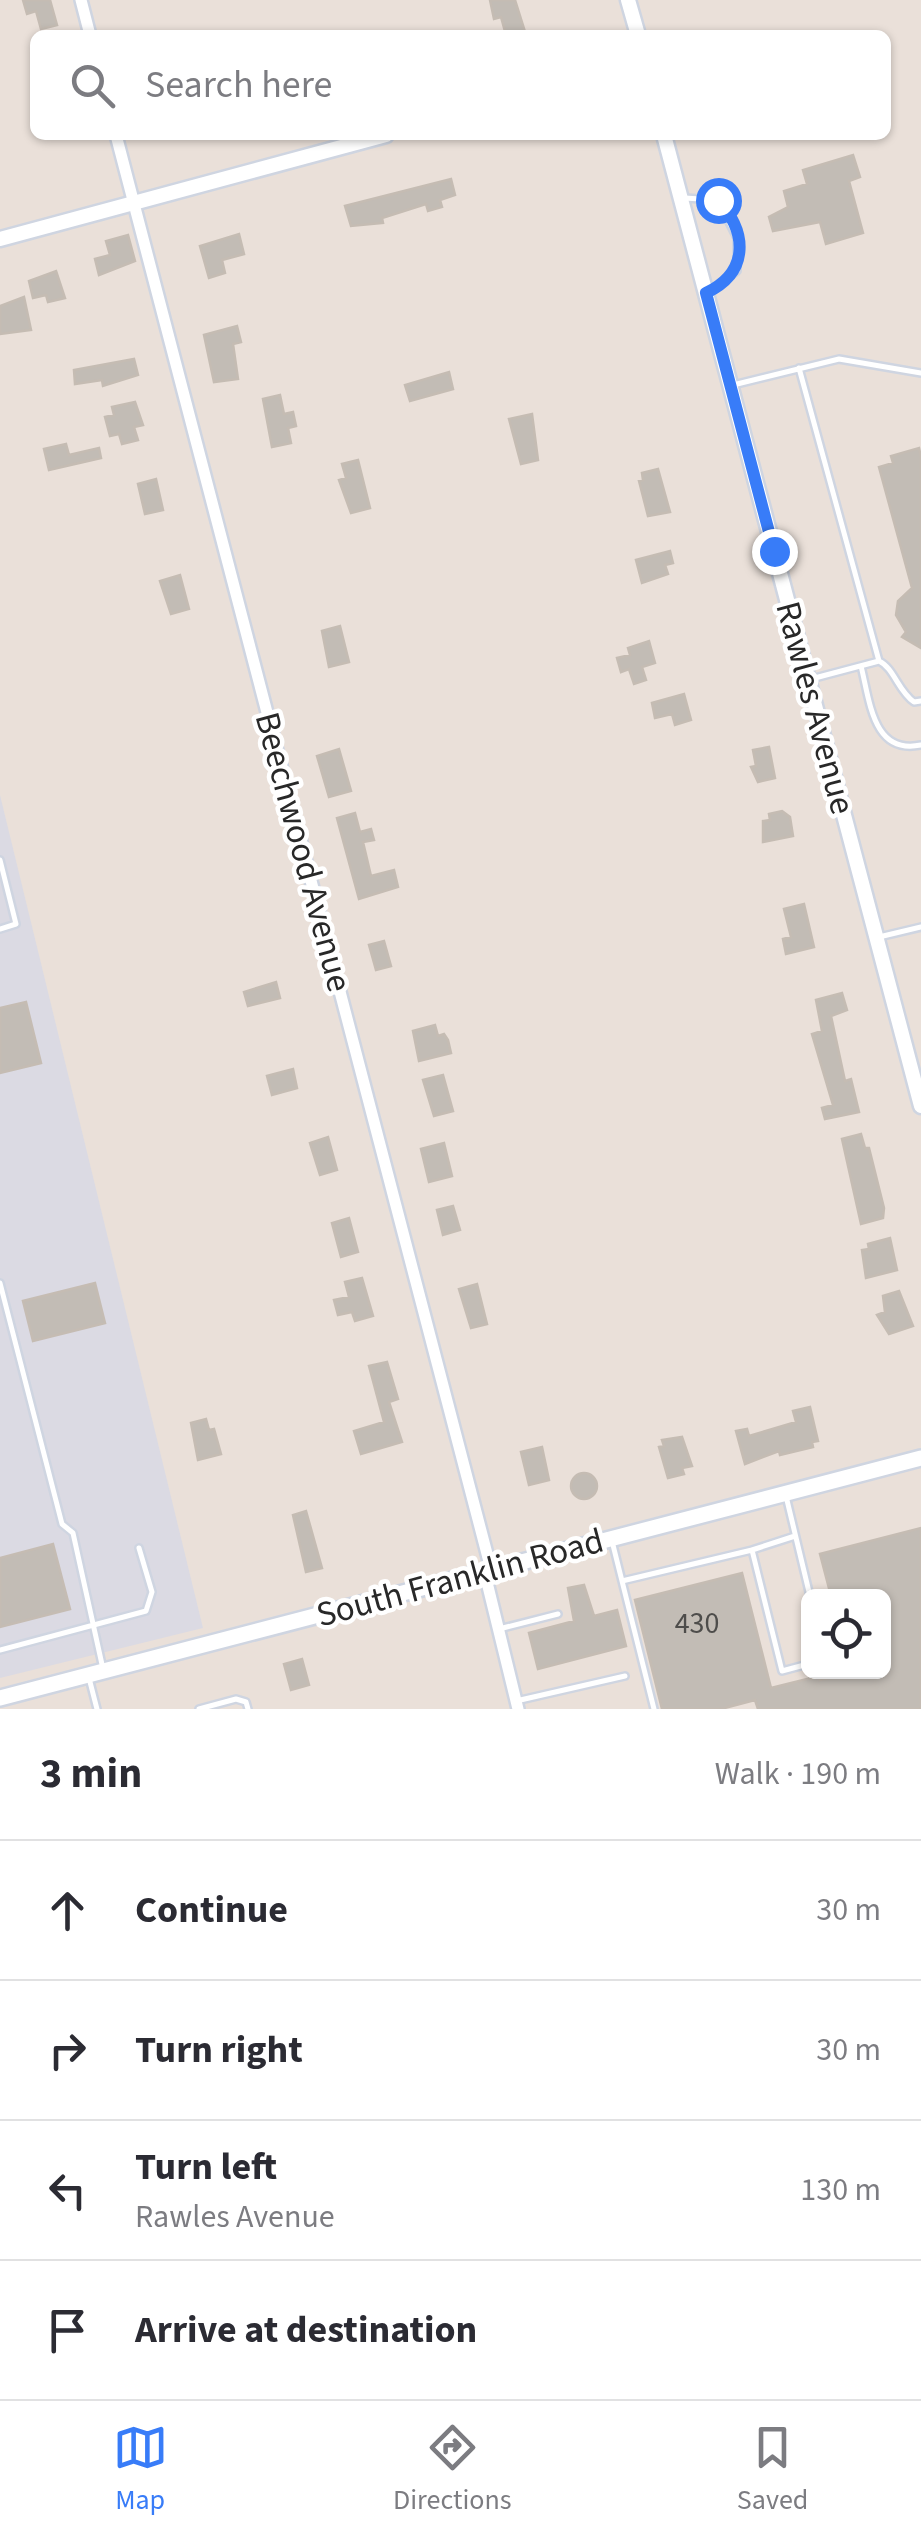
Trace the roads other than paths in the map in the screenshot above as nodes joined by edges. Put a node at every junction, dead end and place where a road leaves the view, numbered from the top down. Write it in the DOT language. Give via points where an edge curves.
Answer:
graph roads {
  1 [pos="81,0"];
  2 [pos="628,0"];
  3 [pos="89,30"];
  4 [pos="637,30"];
  5 [pos="117,140"];
  6 [pos="350,140"];
  7 [pos="665,140"];
  8 [pos="681,198"];
  9 [pos="134,203"];
  10 [pos="0,239"];
  11 [pos="706,293"];
  12 [pos="799,368"];
  13 [pos="921,372"];
  14 [pos="730,386"];
  15 [pos="879,660"];
  16 [pos="861,666"];
  17 [pos="808,679"];
  18 [pos="921,701"];
  19 [pos="921,745"];
  20 [pos="0,860"];
  21 [pos="921,927"];
  22 [pos="0,929"];
  23 [pos="876,938"];
  24 [pos="921,1106"];
  25 [pos="0,1283"];
  26 [pos="921,1458"];
  27 [pos="785,1493"];
  28 [pos="795,1536"];
  29 [pos="611,1538"];
  30 [pos="140,1548"];
  31 [pos="752,1550"];
  32 [pos="487,1569"];
  33 [pos="622,1581"];
  34 [pos="808,1589"];
  35 [pos="558,1614"];
  36 [pos="92,1626"];
  37 [pos="498,1629"];
  38 [pos="0,1650"];
  39 [pos="801,1666"];
  40 [pos="96,1674"];
  41 [pos="625,1676"];
  42 [pos="0,1698"];
  43 [pos="517,1705"];
  44 [pos="97,1709"];
  45 [pos="199,1709"];
  46 [pos="248,1709"];
  47 [pos="654,1709"];
  1 -- 3 [label="street"];
  2 -- 4 [label="street"];
  5 -- 9 [label="street, Beechwood Avenue"];
  6 -- 9 [label="street"];
  7 -- 8 [label="street, Rawles Avenue"];
  8 -- 11 [label="street, Rawles Avenue"];
  8 -- 11 [label="lane" via="718,200 737,238 737,271"];
  9 -- 10 [label="street"];
  9 -- 32 [label="street, Beechwood Avenue"];
  11 -- 14 [label="street, Rawles Avenue"];
  12 -- 13 [label="lane" via="839,358"];
  12 -- 14 [label="lane"];
  12 -- 15 [label="lane"];
  14 -- 17 [label="street, Rawles Avenue"];
  15 -- 16 [label="lane"];
  15 -- 18 [label="lane" via="898,691"];
  16 -- 17 [label="lane"];
  16 -- 19 [label="lane" via="881,735 892,744"];
  17 -- 23 [label="street, Rawles Avenue"];
  20 -- 22 [label="lane" via="16,924"];
  21 -- 23 [label="lane"];
  23 -- 24 [label="street, Rawles Avenue"];
  25 -- 36 [label="lane" via="62,1524 73,1533"];
  26 -- 27 [label="main road, South Franklin Road"];
  27 -- 28 [label="lane"];
  27 -- 29 [label="main road, South Franklin Road"];
  28 -- 31 [label="lane"];
  28 -- 34 [label="lane"];
  29 -- 32 [label="main road, South Franklin Road"];
  29 -- 33 [label="lane"];
  30 -- 36 [label="lane" via="152,1592 146,1610"];
  31 -- 33 [label="lane"];
  31 -- 39 [label="lane" via="782,1671"];
  32 -- 37 [label="street, Beechwood Avenue"];
  32 -- 40 [label="main road, South Franklin Road"];
  33 -- 47 [label="lane"];
  35 -- 37 [label="lane"];
  36 -- 38 [label="lane"];
  36 -- 40 [label="lane"];
  37 -- 43 [label="street, Beechwood Avenue"];
  40 -- 42 [label="main road, South Franklin Road"];
  40 -- 44 [label="lane"];
  41 -- 43 [label="lane"];
  45 -- 46 [label="lane" via="236,1699"];
}
